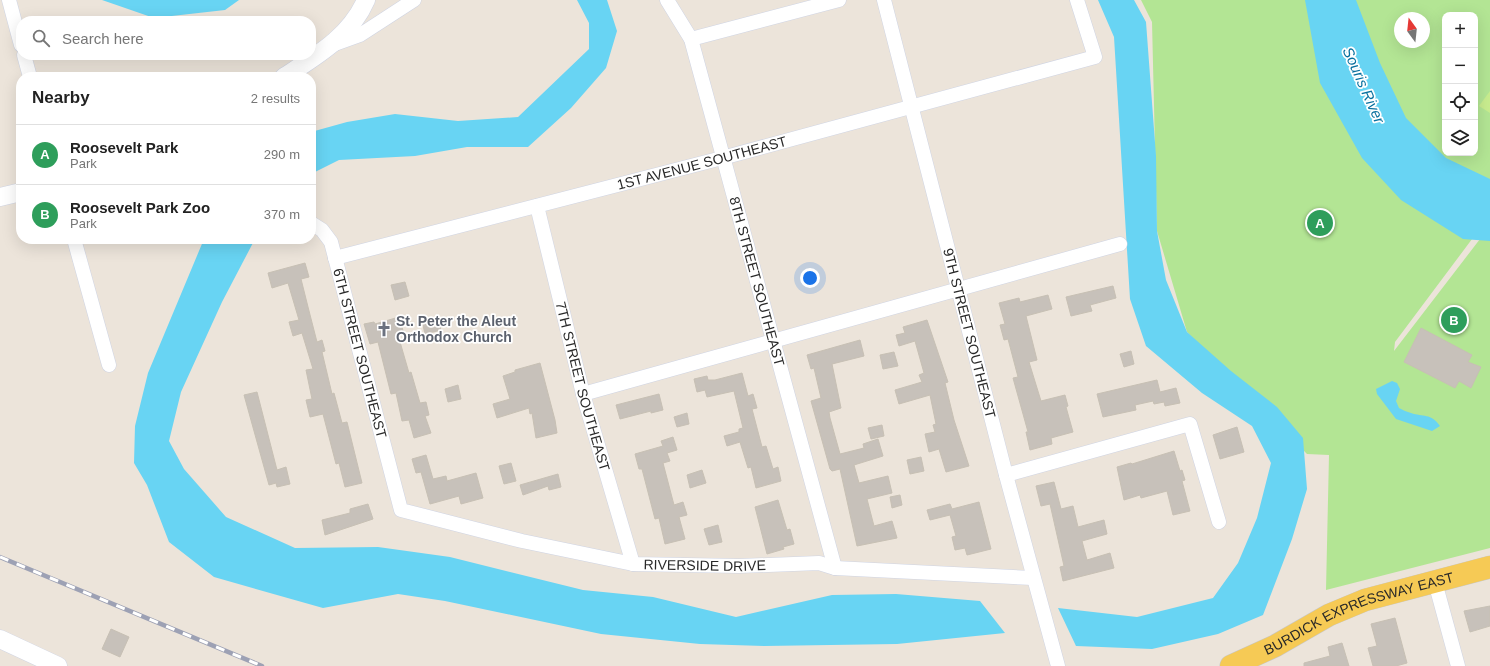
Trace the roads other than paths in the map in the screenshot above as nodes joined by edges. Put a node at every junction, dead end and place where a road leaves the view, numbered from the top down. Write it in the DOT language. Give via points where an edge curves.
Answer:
graph roads {
  1 [pos="9,0"];
  2 [pos="366,0"];
  3 [pos="414,0"];
  4 [pos="667,0"];
  5 [pos="839,0"];
  6 [pos="884,0"];
  7 [pos="1077,0"];
  8 [pos="16,26"];
  9 [pos="691,39"];
  10 [pos="334,44"];
  11 [pos="316,56"];
  12 [pos="25,60"];
  13 [pos="310,60"];
  14 [pos="29,72"];
  15 [pos="292,72"];
  16 [pos="911,107"];
  17 [pos="722,158"];
  18 [pos="16,193"];
  19 [pos="0,197"];
  20 [pos="537,206"];
  21 [pos="316,226"];
  22 [pos="75,244"];
  23 [pos="1120,244"];
  24 [pos="335,258"];
  25 [pos="958,289"];
  26 [pos="774,341"];
  27 [pos="109,365"];
  28 [pos="583,394"];
  29 [pos="1006,475"];
  30 [pos="395,492"];
  31 [pos="1219,522"];
  32 [pos="633,564"];
  33 [pos="1490,567"];
  34 [pos="835,568"];
  35 [pos="1033,578"];
  36 [pos="1435,582"];
  37 [pos="0,639"];
  38 [pos="1258,660"];
  39 [pos="58,666"];
  40 [pos="1058,666"];
  41 [pos="1231,666"];
  42 [pos="1458,666"];
  1 -- 8 [label="street"];
  2 -- 10 [label="street" via="351,25"];
  3 -- 10 [label="street" via="360,35"];
  4 -- 9 [label="street, 8TH STREET SOUTHEAST"];
  5 -- 9 [label="street"];
  6 -- 16 [label="street, 9TH STREET SOUTHEAST"];
  7 -- 16 [label="street, 1ST AVENUE SOUTHEAST" via="1094,57"];
  9 -- 17 [label="street, 8TH STREET SOUTHEAST"];
  10 -- 11 [label="street"];
  12 -- 14 [label="street"];
  13 -- 15 [label="street"];
  16 -- 17 [label="street, 1ST AVENUE SOUTHEAST"];
  16 -- 25 [label="street, 9TH STREET SOUTHEAST"];
  17 -- 20 [label="street, 1ST AVENUE SOUTHEAST"];
  17 -- 26 [label="street, 8TH STREET SOUTHEAST"];
  18 -- 19 [label="street"];
  20 -- 24 [label="street, 1ST AVENUE SOUTHEAST"];
  20 -- 28 [label="street, 7TH STREET SOUTHEAST"];
  21 -- 24 [label="street, 6TH STREET SOUTHEAST" via="331,242"];
  22 -- 27 [label="street"];
  23 -- 25 [label="street"];
  24 -- 30 [label="street, 6TH STREET SOUTHEAST"];
  25 -- 26 [label="street"];
  25 -- 29 [label="street, 9TH STREET SOUTHEAST"];
  26 -- 28 [label="street"];
  26 -- 34 [label="street, 8TH STREET SOUTHEAST"];
  28 -- 32 [label="street, 7TH STREET SOUTHEAST"];
  29 -- 31 [label="street" via="1190,424"];
  29 -- 35 [label="street, 9TH STREET SOUTHEAST"];
  30 -- 32 [label="street, RIVERSIDE DRIVE" via="401,510"];
  32 -- 34 [label="street, RIVERSIDE DRIVE" via="739,566 819,562"];
  33 -- 36 [label="main road, BURDICK EXPRESSWAY EAST"];
  34 -- 35 [label="street, RIVERSIDE DRIVE"];
  35 -- 40 [label="street, 9TH STREET SOUTHEAST"];
  36 -- 38 [label="main road, BURDICK EXPRESSWAY EAST" via="1365,600 1329,615"];
  36 -- 42 [label="street"];
  37 -- 39 [label="street"];
  38 -- 41 [label="main road, BURDICK EXPRESSWAY EAST"];
}
